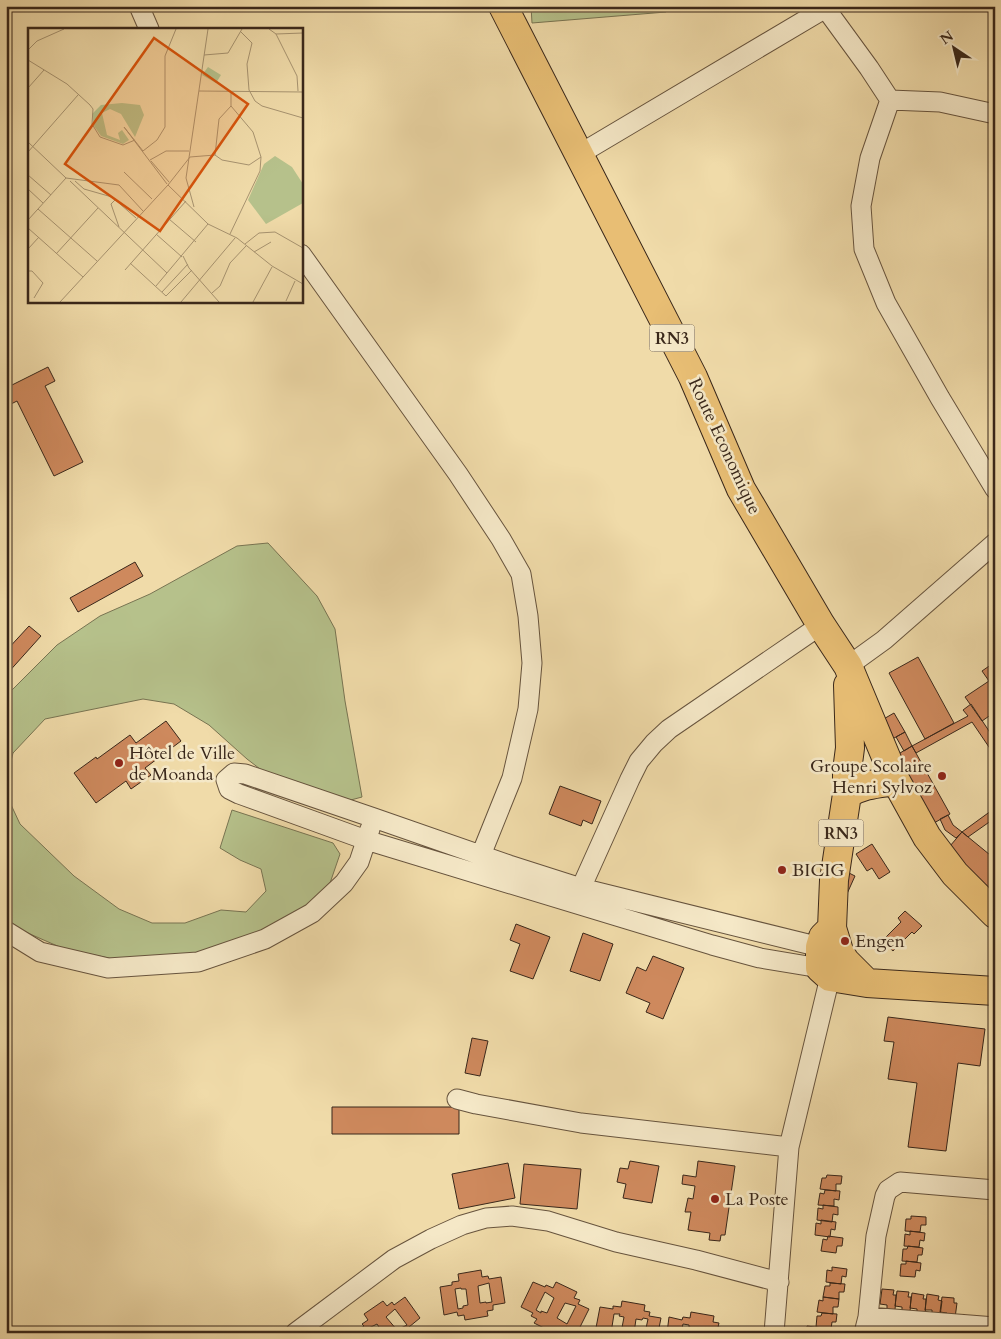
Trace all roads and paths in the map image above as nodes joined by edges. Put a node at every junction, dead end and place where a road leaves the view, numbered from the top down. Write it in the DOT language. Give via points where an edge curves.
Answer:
graph roads {
  1 [pos="139,6"];
  2 [pos="503,6"];
  3 [pos="827,8"];
  4 [pos="149,28"];
  5 [pos="890,100"];
  6 [pos="995,114"];
  7 [pos="578,155"];
  8 [pos="302,255"];
  9 [pos="995,490"];
  10 [pos="995,543"];
  11 [pos="821,625"];
  12 [pos="848,666"];
  13 [pos="896,781"];
  14 [pos="847,794"];
  15 [pos="374,818"];
  16 [pos="366,840"];
  17 [pos="481,855"];
  18 [pos="581,888"];
  19 [pos="995,914"];
  20 [pos="6,930"];
  21 [pos="826,955"];
  22 [pos="867,983"];
  23 [pos="994,988"];
  24 [pos="457,1099"];
  25 [pos="790,1147"];
  26 [pos="995,1190"];
  27 [pos="779,1282"];
  28 [pos="866,1325"];
  29 [pos="995,1327"];
  30 [pos="295,1333"];
  31 [pos="774,1333"];
  1 -- 4 [label="street"];
  2 -- 7 [label="highway, Route Economique / RN3"];
  3 -- 5 [label="street"];
  3 -- 7 [label="street"];
  5 -- 6 [label="street" via="940,102"];
  5 -- 9 [label="street" via="870,158 861,206 864,249 886,303"];
  7 -- 11 [label="highway, Route Economique / RN3" via="693,377 741,489"];
  8 -- 17 [label="street" via="458,474 521,574 532,663 528,709 512,778"];
  10 -- 12 [label="street" via="884,640"];
  11 -- 12 [label="highway, Route Economique / RN3"];
  11 -- 18 [label="street" via="654,742 630,779"];
  12 -- 13 [label="highway, Route Economique / RN3"];
  12 -- 14 [label="highway, RN3" via="850,748"];
  13 -- 14 [label="highway" via="865,785"];
  13 -- 19 [label="highway, Route Economique / RN3" via="927,837 955,874"];
  14 -- 21 [label="highway, RN3"];
  15 -- 16 [label="street"];
  15 -- 16 [label="street" via="245,774 234,773 226,780 229,789 239,794"];
  15 -- 17 [label="street"];
  16 -- 20 [label="street" via="359,862 344,883 312,913 265,939 198,962 108,968 40,952"];
  16 -- 21 [label="street" via="760,958"];
  17 -- 18 [label="street"];
  18 -- 21 [label="street"];
  21 -- 22 [label="highway"];
  21 -- 22 [label="highway" via="835,941 842,956"];
  21 -- 25 [label="street"];
  22 -- 23 [label="highway"];
  24 -- 25 [label="street" via="582,1123"];
  25 -- 27 [label="street"];
  26 -- 28 [label="street" via="900,1182 888,1190 876,1236"];
  27 -- 30 [label="street" via="616,1242 548,1221 512,1216 486,1218 431,1239 394,1260"];
  27 -- 31 [label="street"];
  28 -- 29 [label="street"];
}
